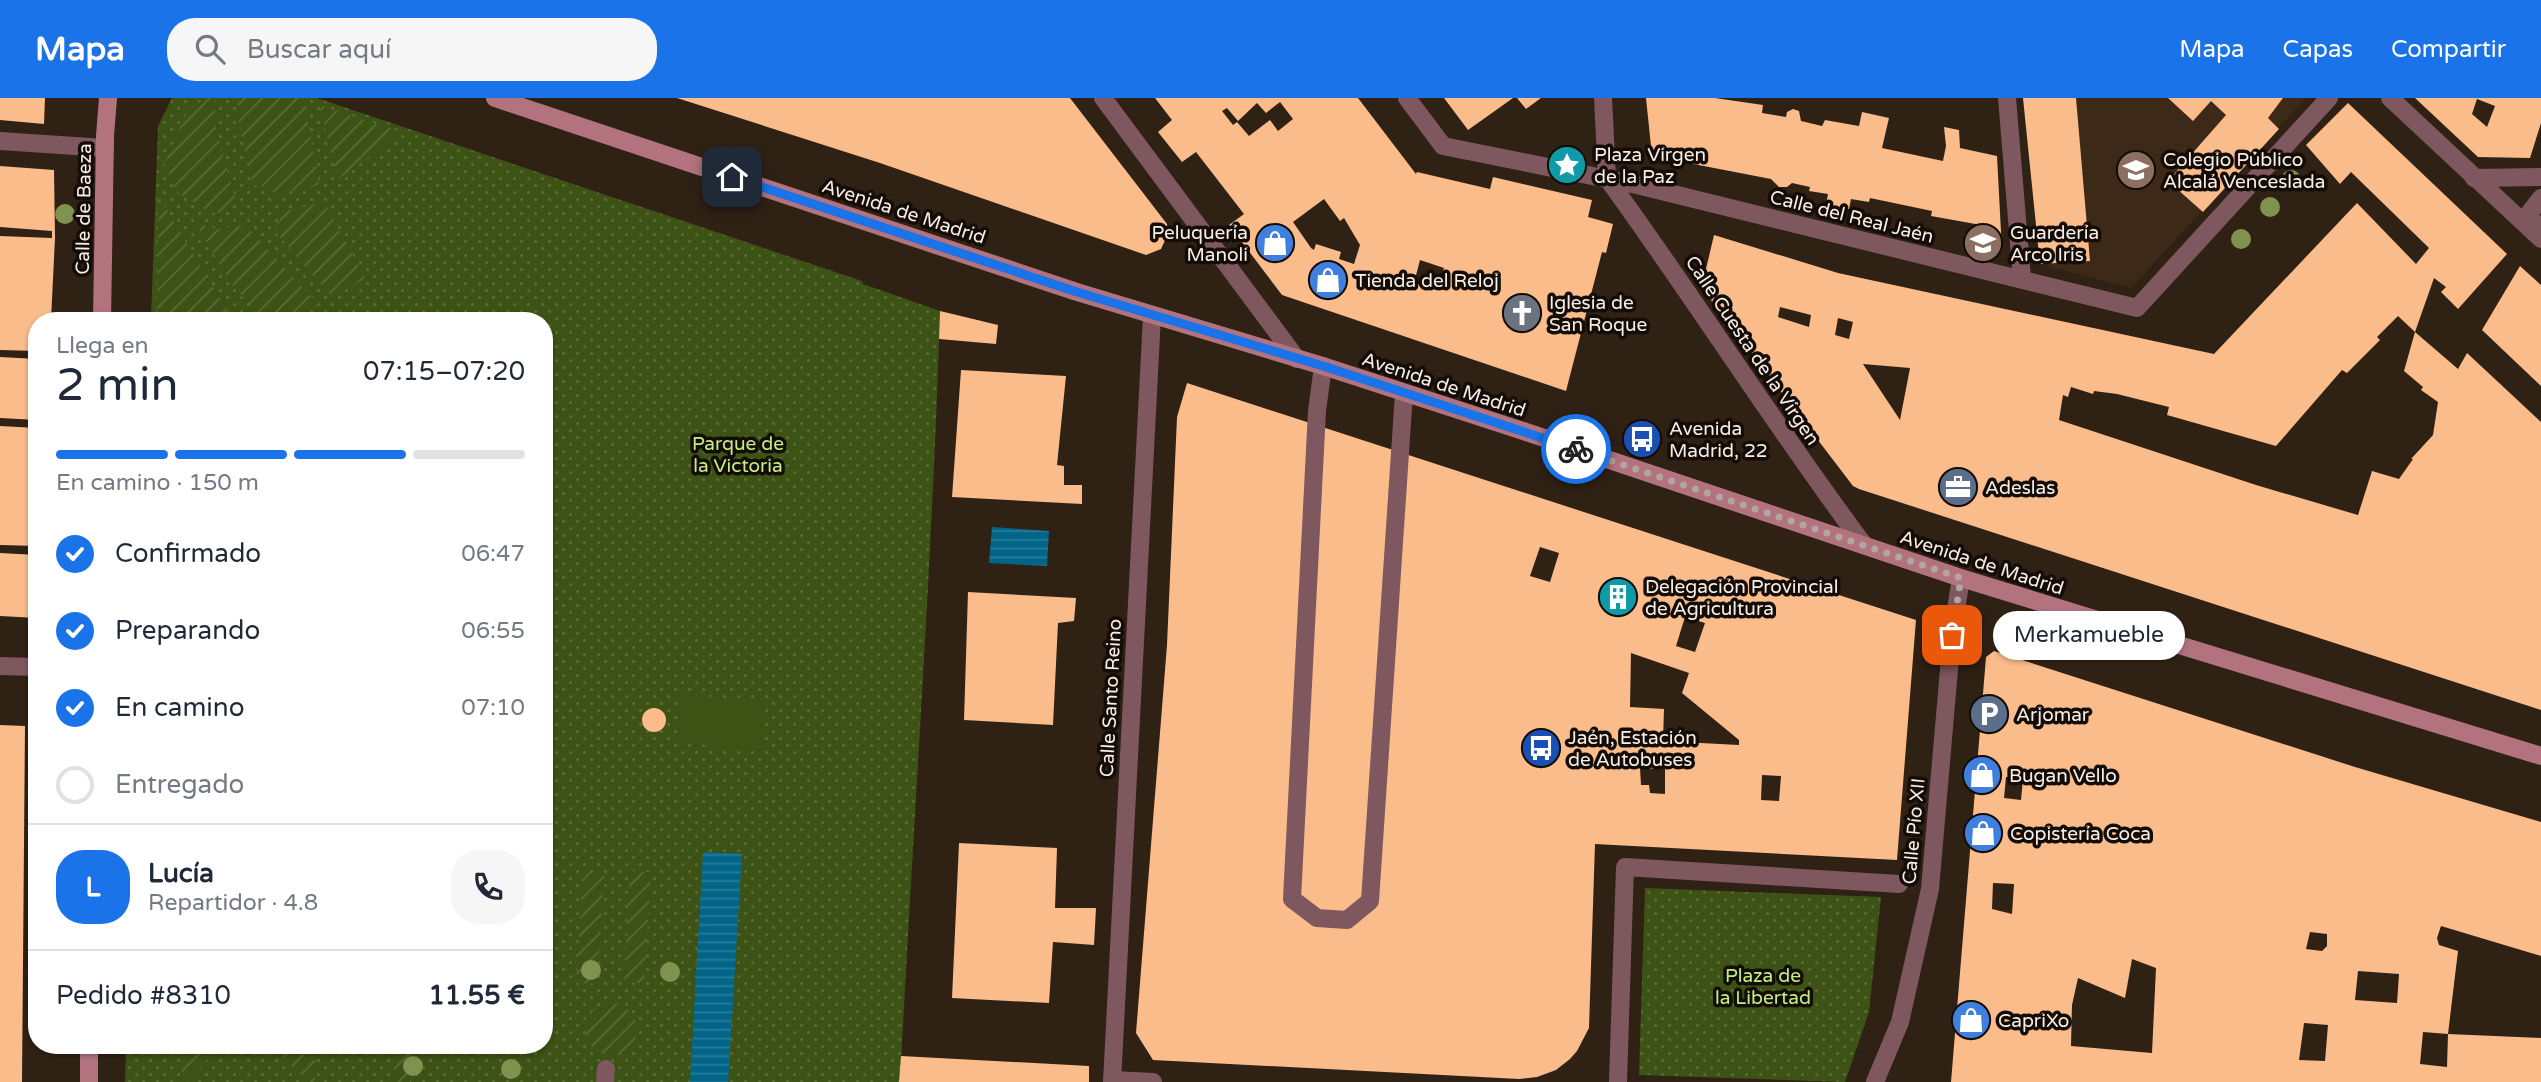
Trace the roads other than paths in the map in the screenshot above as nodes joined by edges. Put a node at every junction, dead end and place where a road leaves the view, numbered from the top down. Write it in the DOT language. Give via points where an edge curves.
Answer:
graph roads {
  1 [pos="108,98"];
  2 [pos="495,98"];
  3 [pos="1103,98"];
  4 [pos="1407,98"];
  5 [pos="1603,98"];
  6 [pos="2007,98"];
  7 [pos="2329,98"];
  8 [pos="2390,98"];
  9 [pos="0,141"];
  10 [pos="105,148"];
  11 [pos="2540,175"];
  12 [pos="1607,178"];
  13 [pos="2474,178"];
  14 [pos="2541,198"];
  15 [pos="2541,228"];
  16 [pos="2541,239"];
  17 [pos="2022,279"];
  18 [pos="102,312"];
  19 [pos="1152,316"];
  20 [pos="1297,359"];
  21 [pos="1323,366"];
  22 [pos="1404,393"];
  23 [pos="1864,545"];
  24 [pos="1961,578"];
  25 [pos="0,666"];
  26 [pos="28,667"];
  27 [pos="2541,756"];
  28 [pos="1899,884"];
  29 [pos="89,1054"];
  30 [pos="1112,1081"];
  31 [pos="89,1082"];
  32 [pos="1153,1082"];
  33 [pos="1618,1082"];
  34 [pos="1875,1082"];
  1 -- 10 [label="street, Calle de Baeza"];
  2 -- 19 [label="street, Avenida de Madrid"];
  3 -- 20 [label="street"];
  4 -- 12 [label="street, Calle del Real Jaén" via="1443,146"];
  5 -- 12 [label="street"];
  6 -- 17 [label="street"];
  7 -- 17 [label="street, Calle del Real Jaén" via="2137,308"];
  8 -- 13 [label="street"];
  9 -- 10 [label="street"];
  10 -- 18 [label="street, Calle de Baeza"];
  11 -- 13 [label="street"];
  12 -- 17 [label="street, Calle del Real Jaén"];
  12 -- 23 [label="street, Calle Cuesta de la Virgen"];
  13 -- 16 [label="street"];
  14 -- 15 [label="street" via="2527,216"];
  19 -- 20 [label="street, Avenida de Madrid"];
  19 -- 30 [label="street, Calle Santo Reino"];
  20 -- 21 [label="street, Avenida de Madrid"];
  21 -- 22 [label="street, Avenida de Madrid"];
  21 -- 22 [label="street" via="1292,899 1317,918 1347,920 1370,901"];
  22 -- 23 [label="street, Avenida de Madrid"];
  23 -- 24 [label="street, Avenida de Madrid"];
  24 -- 27 [label="street, Avenida de Madrid"];
  24 -- 34 [label="street, Calle Pío XII" via="1930,888 1900,1022"];
  25 -- 26 [label="street"];
  28 -- 33 [label="street" via="1625,867"];
  29 -- 31 [label="street"];
  30 -- 32 [label="street"];
}
